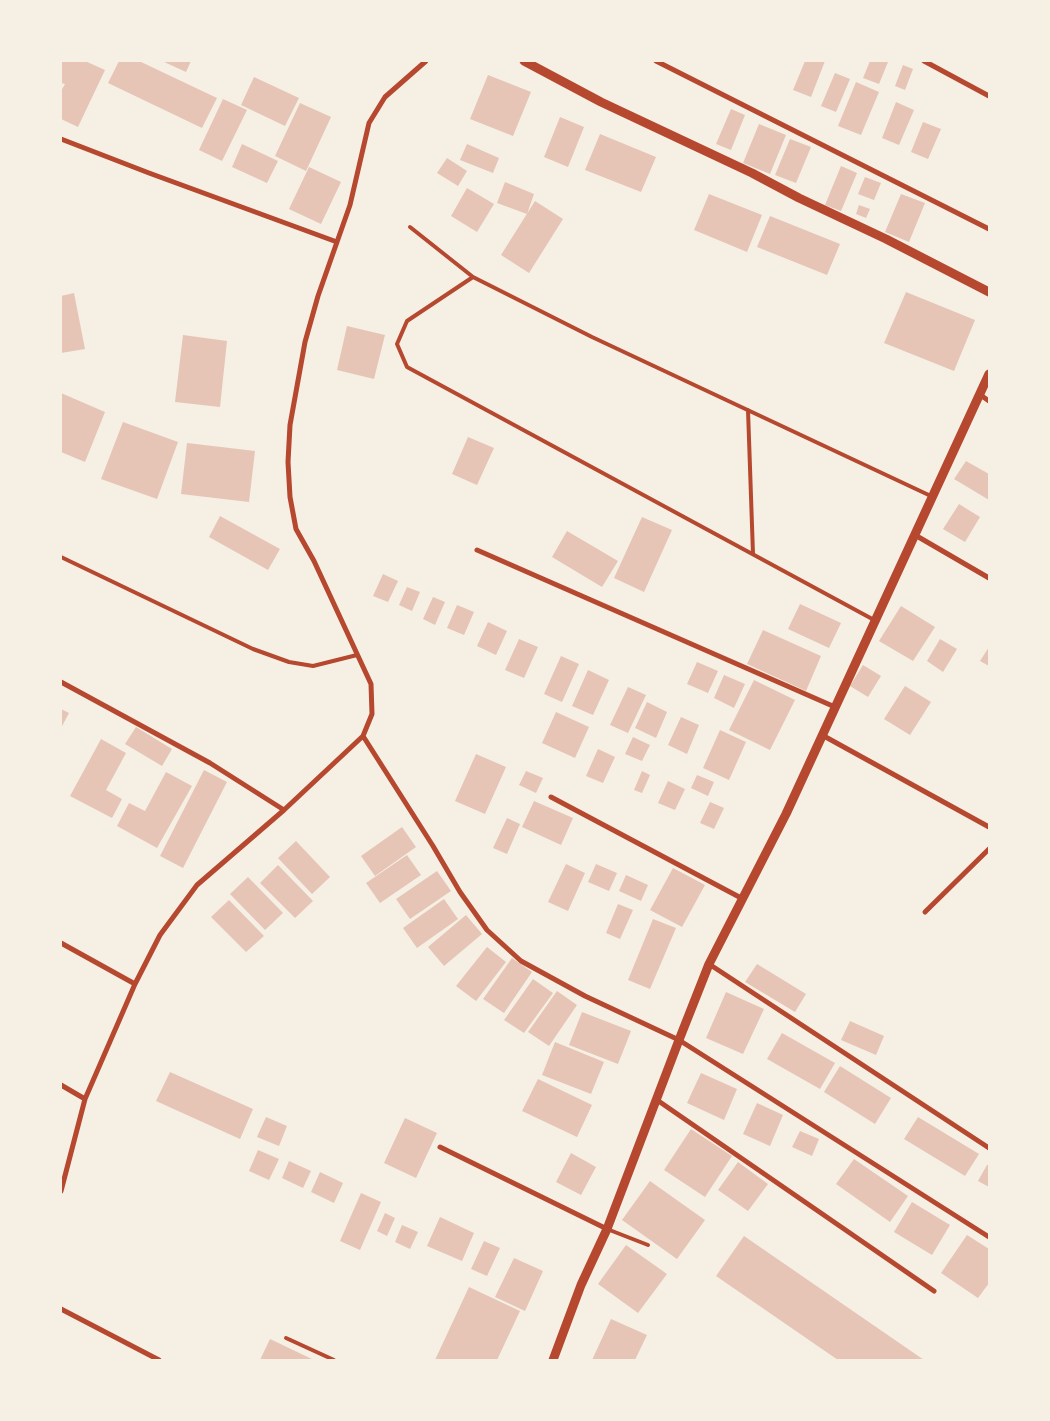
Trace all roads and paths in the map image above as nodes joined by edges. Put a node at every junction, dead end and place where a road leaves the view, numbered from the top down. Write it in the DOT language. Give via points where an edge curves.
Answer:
graph roads {
  1 [pos="426,61"];
  2 [pos="524,61"];
  3 [pos="656,61"];
  4 [pos="924,61"];
  5 [pos="989,96"];
  6 [pos="61,139"];
  7 [pos="410,227"];
  8 [pos="989,229"];
  9 [pos="337,242"];
  10 [pos="474,277"];
  11 [pos="989,292"];
  12 [pos="989,374"];
  13 [pos="979,394"];
  14 [pos="989,401"];
  15 [pos="748,410"];
  16 [pos="933,496"];
  17 [pos="915,535"];
  18 [pos="477,550"];
  19 [pos="753,554"];
  20 [pos="61,557"];
  21 [pos="989,578"];
  22 [pos="876,621"];
  23 [pos="357,656"];
  24 [pos="61,682"];
  25 [pos="835,707"];
  26 [pos="821,735"];
  27 [pos="363,736"];
  28 [pos="551,797"];
  29 [pos="284,810"];
  30 [pos="989,827"];
  31 [pos="989,849"];
  32 [pos="742,899"];
  33 [pos="925,912"];
  34 [pos="61,943"];
  35 [pos="709,964"];
  36 [pos="135,984"];
  37 [pos="678,1040"];
  38 [pos="61,1085"];
  39 [pos="85,1098"];
  40 [pos="657,1100"];
  41 [pos="440,1147"];
  42 [pos="989,1148"];
  43 [pos="61,1191"];
  44 [pos="607,1229"];
  45 [pos="989,1237"];
  46 [pos="648,1245"];
  47 [pos="934,1290"];
  48 [pos="61,1309"];
  49 [pos="286,1338"];
  50 [pos="160,1360"];
  51 [pos="334,1360"];
  52 [pos="553,1360"];
  1 -- 9 [label="street" via="385,97 369,123 350,205"];
  2 -- 11 [label="street"];
  3 -- 8 [label="street"];
  4 -- 5 [label="street"];
  6 -- 9 [label="street"];
  7 -- 10 [label="lane"];
  9 -- 23 [label="street" via="305,342 290,425 288,471 296,529"];
  10 -- 15 [label="lane"];
  10 -- 19 [label="lane" via="407,321 397,344 407,367"];
  12 -- 13 [label="street"];
  13 -- 14 [label="street"];
  13 -- 16 [label="street"];
  15 -- 16 [label="lane"];
  15 -- 19 [label="lane"];
  16 -- 17 [label="street"];
  17 -- 21 [label="street"];
  17 -- 22 [label="street"];
  18 -- 25 [label="street"];
  19 -- 22 [label="lane"];
  20 -- 23 [label="lane" via="253,650 313,666"];
  22 -- 25 [label="street"];
  23 -- 27 [label="street" via="371,684 372,714"];
  24 -- 29 [label="street" via="210,763"];
  25 -- 26 [label="street"];
  26 -- 30 [label="street"];
  26 -- 32 [label="street" via="786,814"];
  27 -- 29 [label="street"];
  27 -- 37 [label="street" via="487,930 521,961"];
  28 -- 32 [label="street"];
  29 -- 36 [label="street" via="197,885 160,935"];
  31 -- 33 [label="street"];
  32 -- 35 [label="street"];
  34 -- 36 [label="street"];
  35 -- 37 [label="street"];
  35 -- 42 [label="street"];
  36 -- 39 [label="street"];
  37 -- 40 [label="street"];
  37 -- 45 [label="street"];
  38 -- 39 [label="street"];
  39 -- 43 [label="street"];
  40 -- 44 [label="street"];
  40 -- 47 [label="street"];
  41 -- 44 [label="street"];
  44 -- 46 [label="lane"];
  44 -- 52 [label="street" via="581,1285"];
  48 -- 50 [label="street"];
  49 -- 51 [label="lane"];
}
